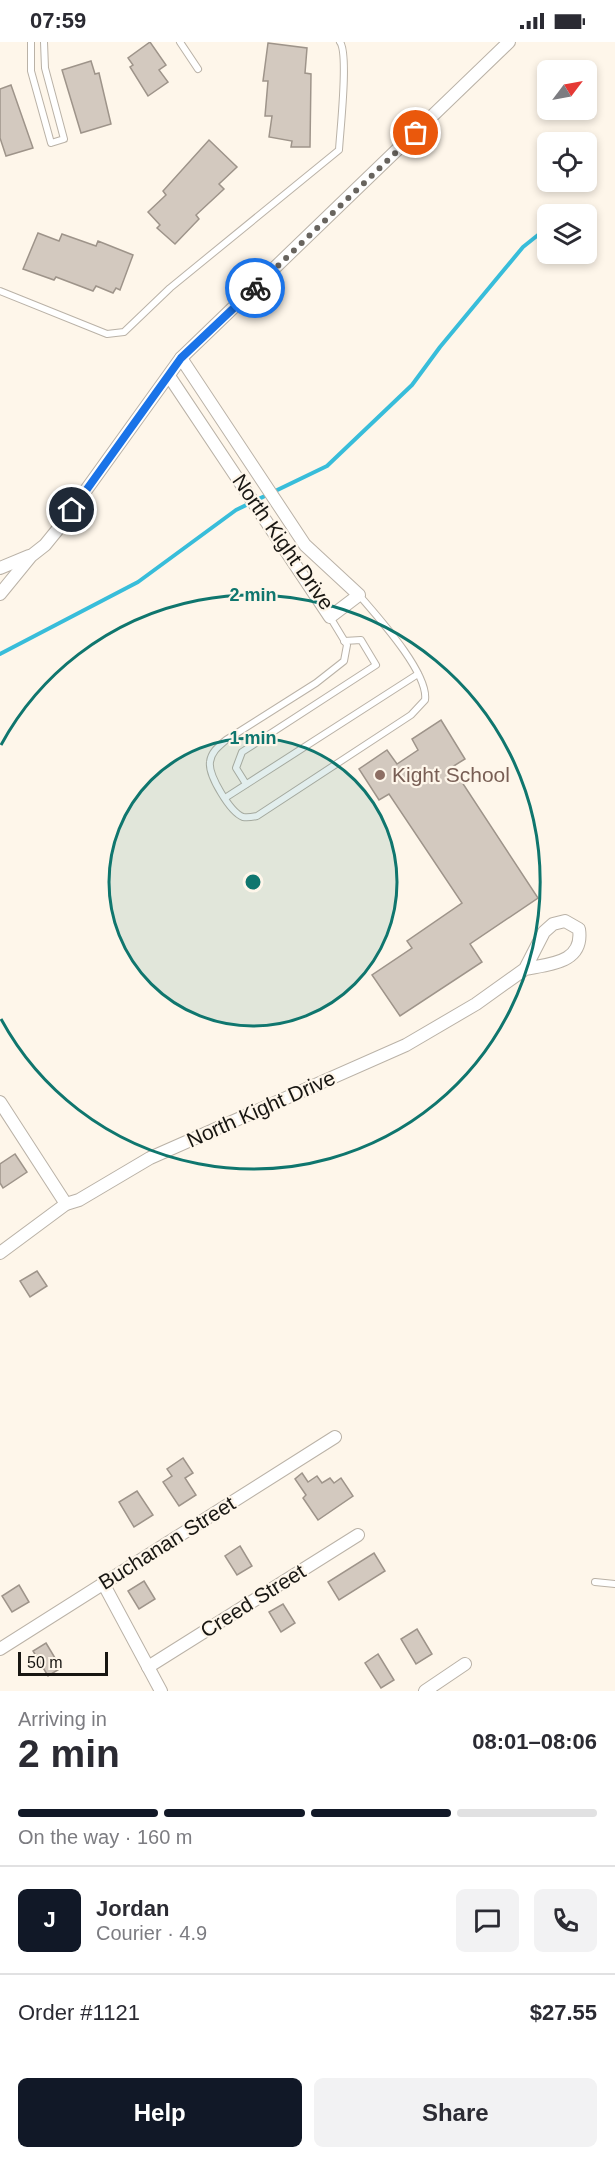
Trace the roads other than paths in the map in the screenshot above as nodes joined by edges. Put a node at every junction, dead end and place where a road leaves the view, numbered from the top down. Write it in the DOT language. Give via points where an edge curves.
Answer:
graph roads {
  1 [pos="32,42"];
  2 [pos="44,42"];
  3 [pos="180,42"];
  4 [pos="340,42"];
  5 [pos="509,42"];
  6 [pos="45,68"];
  7 [pos="198,69"];
  8 [pos="31,71"];
  9 [pos="0,291"];
  10 [pos="181,358"];
  11 [pos="169,375"];
  12 [pos="31,555"];
  13 [pos="0,568"];
  14 [pos="0,594"];
  15 [pos="359,595"];
  16 [pos="330,617"];
  17 [pos="344,641"];
  18 [pos="418,674"];
  19 [pos="246,784"];
  20 [pos="225,798"];
  21 [pos="525,969"];
  22 [pos="0,1102"];
  23 [pos="66,1204"];
  24 [pos="0,1253"];
  25 [pos="335,1437"];
  26 [pos="358,1535"];
  27 [pos="595,1582"];
  28 [pos="103,1583"];
  29 [pos="615,1584"];
  30 [pos="0,1649"];
  31 [pos="465,1664"];
  32 [pos="148,1666"];
  33 [pos="161,1691"];
  34 [pos="425,1691"];
  1 -- 8 [label="lane"];
  2 -- 6 [label="lane"];
  3 -- 7 [label="lane"];
  4 -- 9 [label="lane" via="344,67 339,150 170,288 124,332 107,334"];
  5 -- 10 [label="street"];
  6 -- 8 [label="lane"];
  6 -- 8 [label="lane" via="64,139 51,143"];
  10 -- 11 [label="street"];
  10 -- 15 [label="street, North Kight Drive" via="305,545"];
  11 -- 12 [label="street" via="58,529"];
  11 -- 16 [label="street, North Kight Drive"];
  12 -- 13 [label="street"];
  12 -- 14 [label="street"];
  15 -- 16 [label="street, North Kight Drive"];
  15 -- 18 [label="lane"];
  16 -- 17 [label="lane"];
  17 -- 19 [label="lane" via="361,640 376,665 242,752 236,768"];
  17 -- 20 [label="lane" via="347,652 336,669 216,749 210,771"];
  18 -- 19 [label="lane"];
  18 -- 20 [label="lane" via="426,693 420,708 257,816 242,817"];
  19 -- 20 [label="lane"];
  21 -- 21 [label="street, North Kight Drive" via="552,924 565,921 579,929 577,951 565,962"];
  21 -- 23 [label="street, North Kight Drive" via="477,1004 406,1045 150,1158"];
  22 -- 23 [label="street"];
  23 -- 24 [label="street, North Kight Drive"];
  25 -- 28 [label="street, Buchanan Street"];
  26 -- 32 [label="street, Creed Street"];
  27 -- 29 [label="lane"];
  28 -- 30 [label="street, Buchanan Street"];
  28 -- 32 [label="street"];
  31 -- 34 [label="street"];
  32 -- 33 [label="street"];
}
